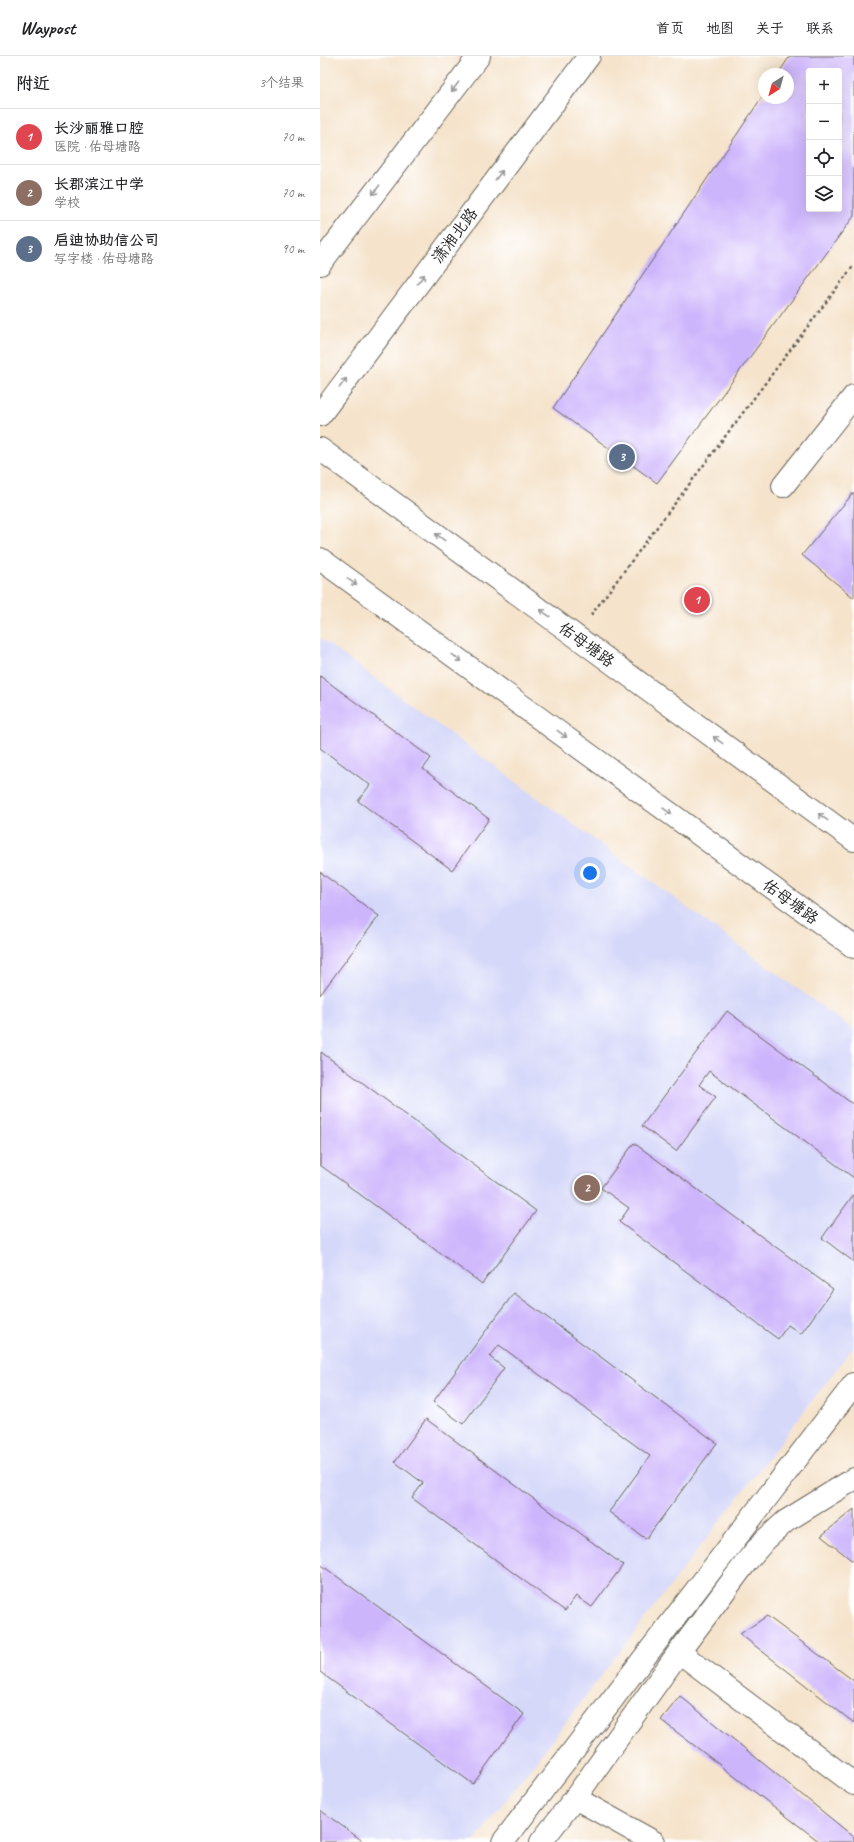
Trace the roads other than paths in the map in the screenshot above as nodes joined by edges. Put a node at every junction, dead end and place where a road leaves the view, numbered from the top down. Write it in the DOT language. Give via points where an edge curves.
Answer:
graph roads {
  1 [pos="479,56"];
  2 [pos="588,56"];
  3 [pos="320,264"];
  4 [pos="854,396"];
  5 [pos="320,415"];
  6 [pos="320,449"];
  7 [pos="783,486"];
  8 [pos="320,559"];
  9 [pos="854,840"];
  10 [pos="854,947"];
  11 [pos="854,1384"];
  12 [pos="854,1479"];
  13 [pos="679,1652"];
  14 [pos="854,1784"];
  15 [pos="575,1798"];
  16 [pos="503,1842"];
  17 [pos="541,1842"];
  18 [pos="654,1842"];
  1 -- 3 [label="main road, one-way"];
  5 -- 2 [label="main road, 潇湘北路, one-way"];
  4 -- 7 [label="main road"];
  9 -- 6 [label="main road, 佑母塘路, one-way"];
  8 -- 10 [label="main road, 佑母塘路, one-way"];
  11 -- 16 [label="main road"];
  12 -- 13 [label="main road" via="786,1521 765,1540"];
  13 -- 14 [label="main road"];
  13 -- 15 [label="main road"];
  15 -- 17 [label="main road"];
  15 -- 18 [label="main road"];
}
